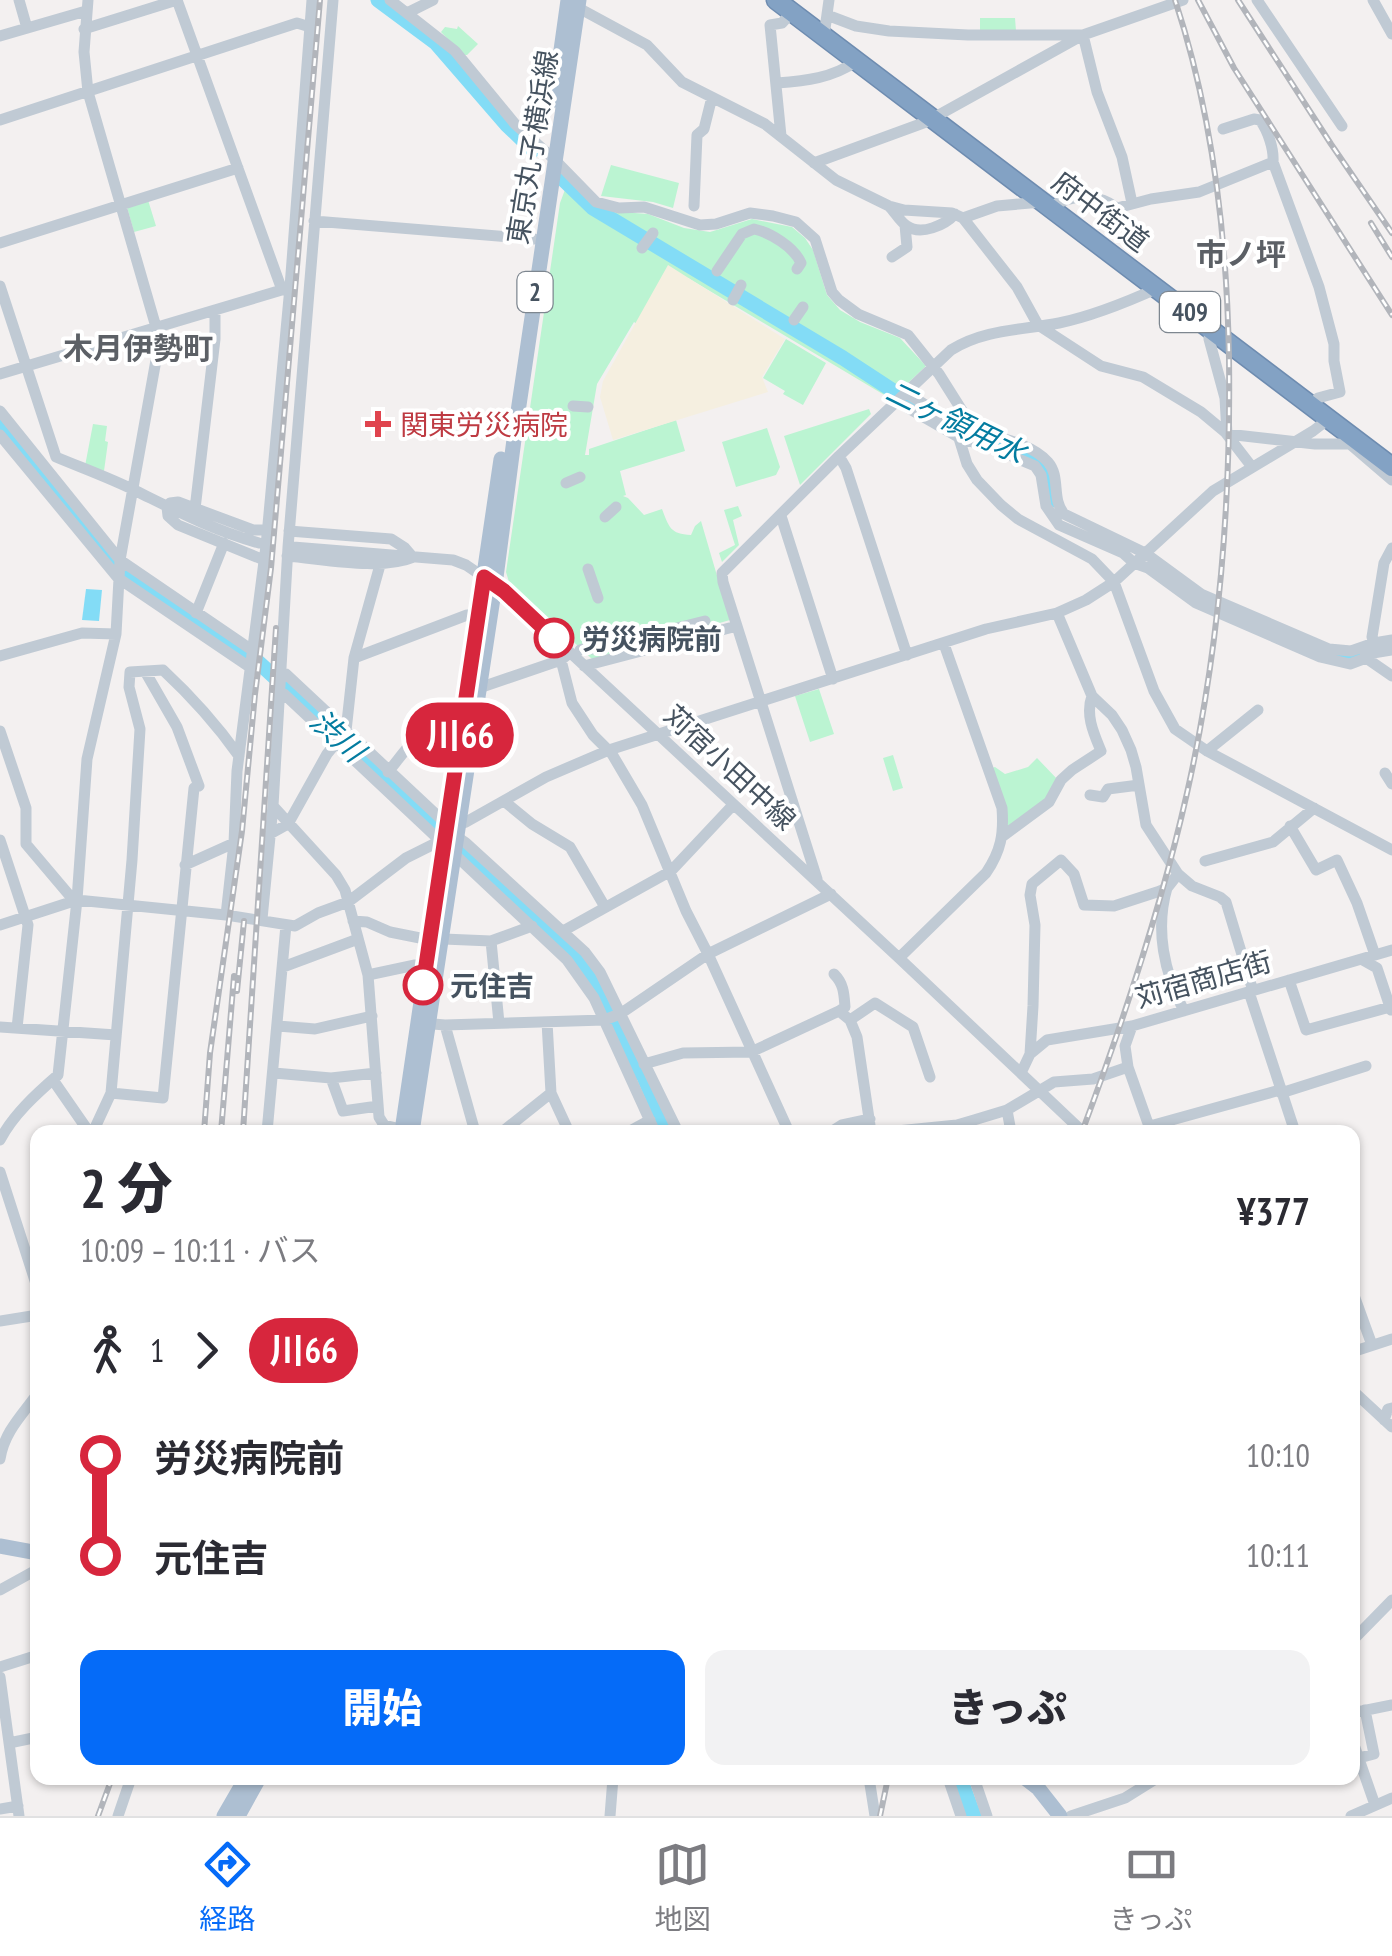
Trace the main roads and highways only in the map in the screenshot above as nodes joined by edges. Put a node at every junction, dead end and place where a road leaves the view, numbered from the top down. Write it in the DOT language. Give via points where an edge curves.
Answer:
graph roads {
  1 [pos="573,2"];
  2 [pos="784,6"];
  3 [pos="551,156"];
  4 [pos="1392,467"];
  5 [pos="490,581"];
  6 [pos="484,615"];
  7 [pos="470,704"];
  8 [pos="410,1125"];
  9 [pos="0,1542"];
  10 [pos="30,1543"];
  11 [pos="30,1551"];
  12 [pos="242,1785"];
  13 [pos="255,1785"];
  14 [pos="1034,1785"];
  15 [pos="224,1816"];
  16 [pos="238,1816"];
  17 [pos="1060,1816"];
  1 -- 3 [label="main road, 東京丸子横浜線 / 2"];
  2 -- 4 [label="highway, 府中街道 / 409"];
  3 -- 5 [label="main road, 東京丸子横浜線 / 2"];
  3 -- 5 [label="main road, 東京丸子横浜線 / 2" via="534,239"];
  5 -- 6 [label="main road, 東京丸子横浜線 / 2"];
  6 -- 7 [label="main road, 東京丸子横浜線 / 2"];
  6 -- 7 [label="main road, 東京丸子横浜線 / 2" via="479,688"];
  7 -- 8 [label="main road, 東京丸子横浜線 / 2" via="431,968 430,1024"];
  9 -- 10 [label="main road"];
  9 -- 11 [label="main road"];
  12 -- 15 [label="main road"];
  13 -- 16 [label="main road"];
  14 -- 17 [label="main road"];
}
